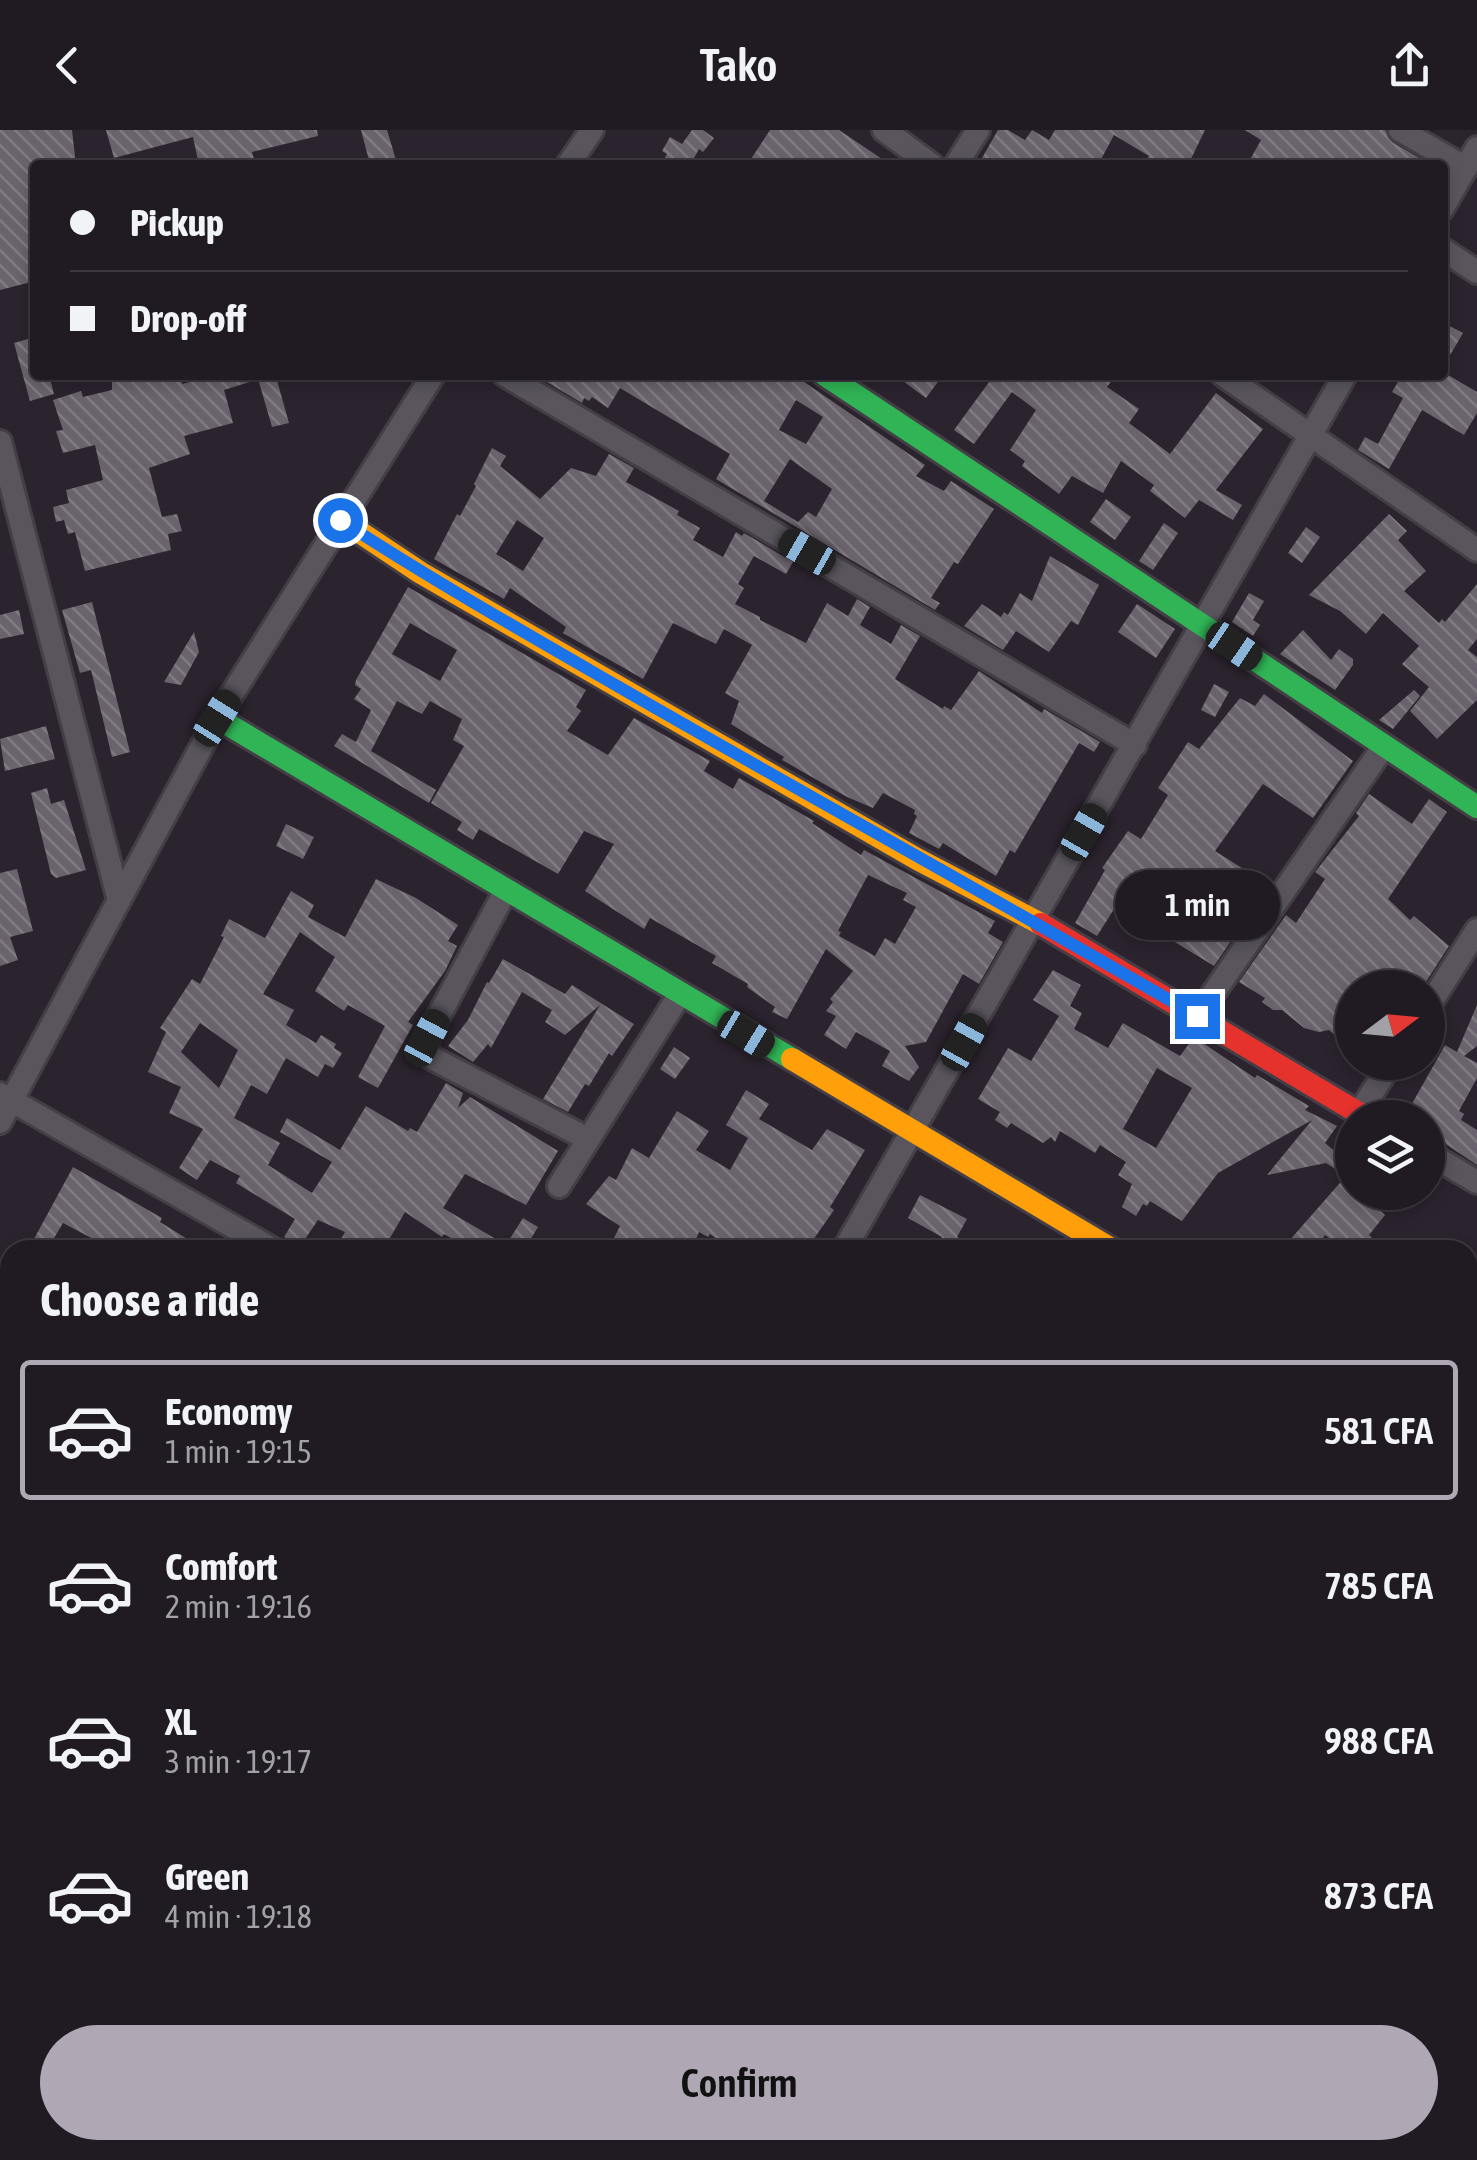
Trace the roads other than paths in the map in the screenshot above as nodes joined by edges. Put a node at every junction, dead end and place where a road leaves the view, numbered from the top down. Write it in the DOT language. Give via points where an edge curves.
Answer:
graph roads {
  1 [pos="592,130"];
  2 [pos="884,130"];
  3 [pos="978,130"];
  4 [pos="1400,130"];
  5 [pos="1471,158"];
  6 [pos="571,160"];
  7 [pos="925,160"];
  8 [pos="959,160"];
  9 [pos="1448,198"];
  10 [pos="1448,253"];
  11 [pos="1477,272"];
  12 [pos="431,380"];
  13 [pos="514,380"];
  14 [pos="833,380"];
  15 [pos="1230,380"];
  16 [pos="1342,380"];
  17 [pos="1308,436"];
  18 [pos="0,442"];
  19 [pos="340,520"];
  20 [pos="1477,550"];
  21 [pos="1204,626"];
  22 [pos="217,718"];
  23 [pos="1136,745"];
  24 [pos="1384,746"];
  25 [pos="1477,807"];
  26 [pos="506,890"];
  27 [pos="119,900"];
  28 [pos="1033,920"];
  29 [pos="1477,930"];
  30 [pos="1445,980"];
  31 [pos="680,994"];
  32 [pos="1197,1016"];
  33 [pos="6,1097"];
  34 [pos="1339,1100"];
  35 [pos="0,1122"];
  36 [pos="911,1132"];
  37 [pos="588,1140"];
  38 [pos="1445,1163"];
  39 [pos="1477,1182"];
  40 [pos="559,1186"];
  41 [pos="256,1240"];
  42 [pos="850,1240"];
  43 [pos="1096,1240"];
  1 -- 6 [label="street"];
  2 -- 7 [label="street"];
  3 -- 8 [label="street"];
  4 -- 5 [label="street"];
  5 -- 9 [label="street"];
  10 -- 11 [label="street"];
  12 -- 19 [label="street"];
  13 -- 23 [label="street"];
  14 -- 21 [label="street"];
  15 -- 17 [label="street"];
  16 -- 17 [label="street"];
  17 -- 20 [label="street"];
  17 -- 21 [label="street"];
  18 -- 27 [label="street"];
  19 -- 22 [label="street"];
  19 -- 28 [label="street" via="436,582"];
  21 -- 23 [label="street"];
  21 -- 24 [label="street"];
  22 -- 26 [label="street"];
  22 -- 27 [label="street"];
  23 -- 28 [label="street"];
  24 -- 25 [label="street"];
  24 -- 32 [label="street"];
  26 -- 31 [label="street"];
  26 -- 37 [label="street" via="426,1050"];
  27 -- 33 [label="street"];
  28 -- 32 [label="street"];
  28 -- 36 [label="street"];
  29 -- 30 [label="street"];
  31 -- 36 [label="street"];
  31 -- 37 [label="street"];
  32 -- 34 [label="street"];
  33 -- 35 [label="street"];
  33 -- 41 [label="street"];
  36 -- 42 [label="street"];
  36 -- 43 [label="street"];
  37 -- 40 [label="street"];
  38 -- 39 [label="street"];
}
